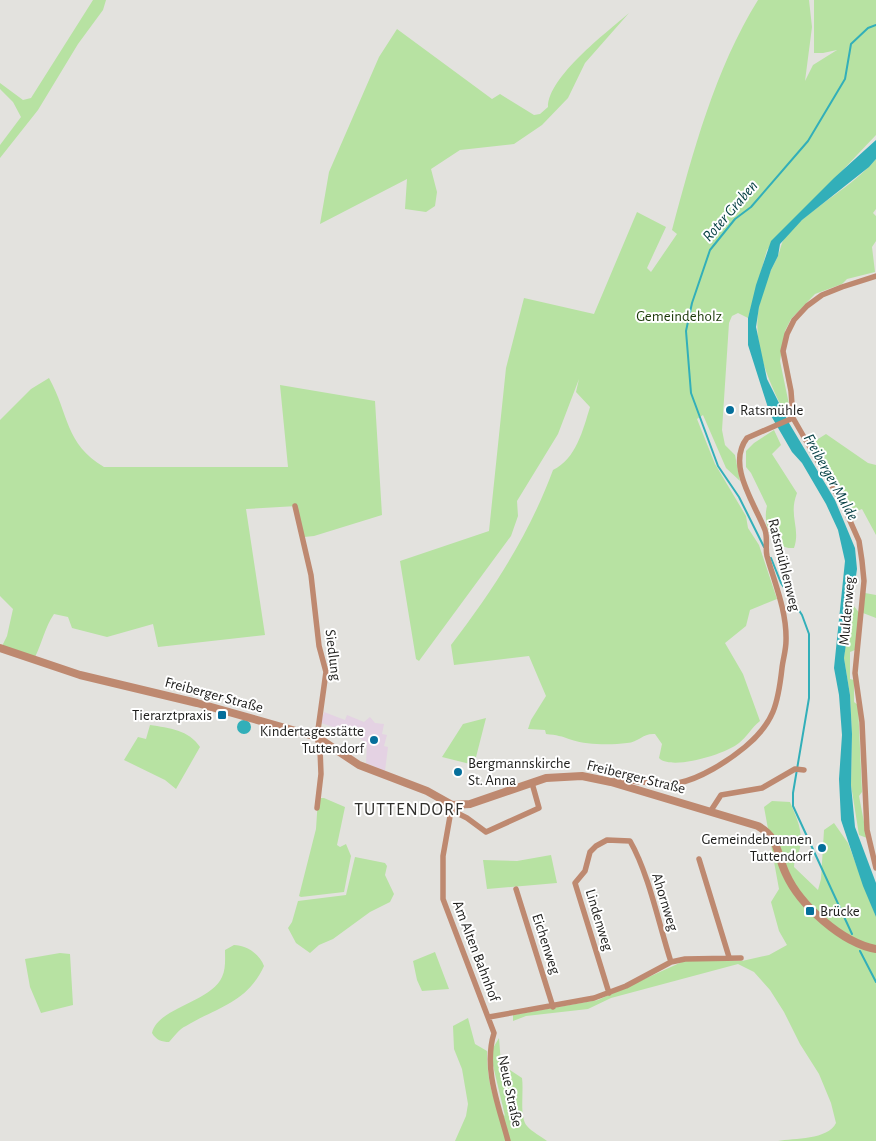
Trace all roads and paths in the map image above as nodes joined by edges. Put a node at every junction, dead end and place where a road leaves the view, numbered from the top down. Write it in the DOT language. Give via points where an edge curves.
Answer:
graph roads {
  1 [pos="876,276"];
  2 [pos="791,419"];
  3 [pos="295,506"];
  4 [pos="0,648"];
  5 [pos="317,737"];
  6 [pos="801,770"];
  7 [pos="611,782"];
  8 [pos="532,783"];
  9 [pos="452,807"];
  10 [pos="317,808"];
  11 [pos="710,812"];
  12 [pos="635,849"];
  13 [pos="699,860"];
  14 [pos="876,868"];
  15 [pos="516,889"];
  16 [pos="876,949"];
  17 [pos="729,957"];
  18 [pos="741,958"];
  19 [pos="671,962"];
  20 [pos="608,993"];
  21 [pos="553,1006"];
  22 [pos="488,1017"];
  23 [pos="508,1141"];
  1 -- 2 [label="street, Muldenweg" via="822,295 794,320 783,351 791,391"];
  2 -- 7 [label="street, Ratsmühlenweg" via="747,438 742,444 740,459 743,477 766,532 766,554 778,591 786,642 780,692 771,719 759,735 728,760 679,783"];
  2 -- 14 [label="street, Muldenweg" via="844,505 859,541 864,581 855,673 862,722 867,830"];
  3 -- 5 [label="street, Siedlung" via="326,672"];
  4 -- 5 [label="street, Freiberger Straße" via="80,675 197,703"];
  5 -- 9 [label="street, Freiberger Straße" via="358,765 428,791"];
  5 -- 10 [label="street, Siedlung" via="320,774"];
  6 -- 11 [label="street" via="762,788 721,795"];
  7 -- 8 [label="street, Freiberger Straße" via="582,776 559,776"];
  7 -- 11 [label="street, Freiberger Straße"];
  8 -- 9 [label="street, Freiberger Straße"];
  8 -- 9 [label="street" via="539,808 486,832"];
  9 -- 22 [label="street, Am Alten Bahnhof" via="443,856 443,899"];
  11 -- 16 [label="street, Freiberger Straße" via="769,832 775,839 781,862 795,891 847,938"];
  12 -- 19 [label="street, Ahornweg"];
  12 -- 20 [label="street, Lindenweg" via="630,841 603,841 590,852 585,871 575,884"];
  13 -- 17 [label="street"];
  15 -- 21 [label="street, Eichenweg"];
  17 -- 18 [label="street"];
  17 -- 19 [label="street" via="685,958"];
  19 -- 20 [label="street"];
  20 -- 21 [label="street"];
  21 -- 22 [label="street"];
  22 -- 23 [label="street, Neue Straße" via="494,1033 489,1050 490,1066"];
}
